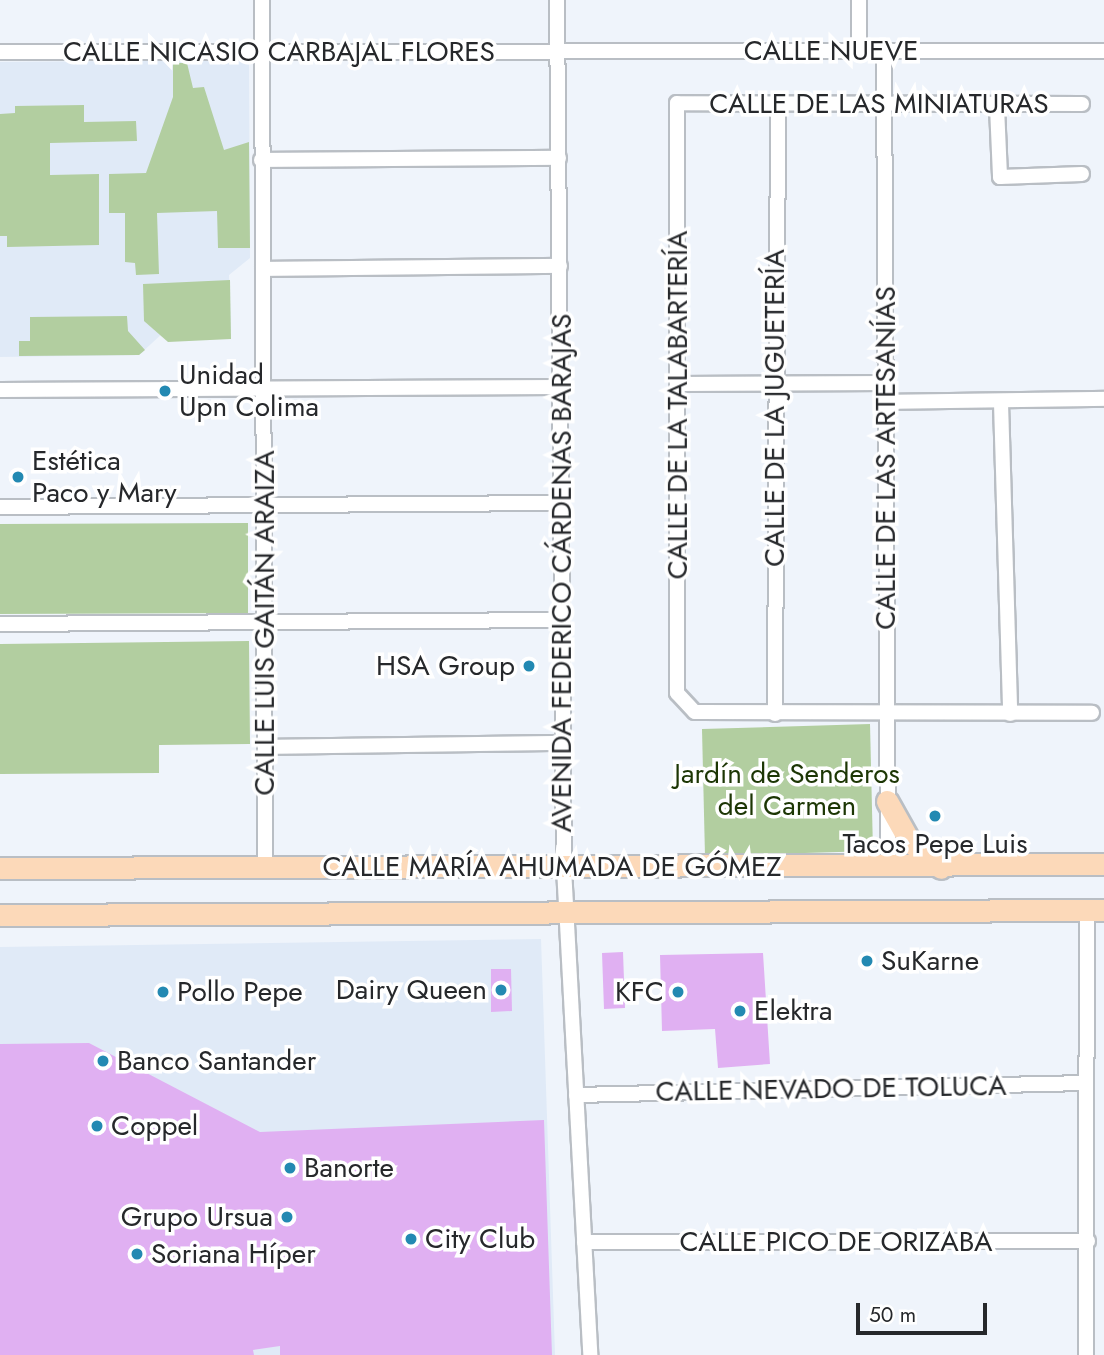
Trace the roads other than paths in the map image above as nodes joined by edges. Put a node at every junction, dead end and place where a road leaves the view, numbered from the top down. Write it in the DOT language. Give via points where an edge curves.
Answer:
graph roads {
  1 [pos="262,0"];
  2 [pos="557,0"];
  3 [pos="859,0"];
  4 [pos="558,51"];
  5 [pos="859,51"];
  6 [pos="884,51"];
  7 [pos="1104,51"];
  8 [pos="0,52"];
  9 [pos="262,52"];
  10 [pos="677,103"];
  11 [pos="778,103"];
  12 [pos="1082,104"];
  13 [pos="884,107"];
  14 [pos="997,107"];
  15 [pos="559,158"];
  16 [pos="261,160"];
  17 [pos="1082,174"];
  18 [pos="560,266"];
  19 [pos="263,270"];
  20 [pos="773,383"];
  21 [pos="885,383"];
  22 [pos="680,384"];
  23 [pos="560,387"];
  24 [pos="264,388"];
  25 [pos="0,390"];
  26 [pos="1104,399"];
  27 [pos="885,402"];
  28 [pos="1001,403"];
  29 [pos="561,503"];
  30 [pos="264,506"];
  31 [pos="0,507"];
  32 [pos="562,620"];
  33 [pos="264,622"];
  34 [pos="0,624"];
  35 [pos="1091,713"];
  36 [pos="775,714"];
  37 [pos="1010,714"];
  38 [pos="887,715"];
  39 [pos="564,743"];
  40 [pos="266,747"];
  41 [pos="887,801"];
  42 [pos="1104,864"];
  43 [pos="888,866"];
  44 [pos="0,868"];
  45 [pos="564,868"];
  46 [pos="941,868"];
  47 [pos="265,869"];
  48 [pos="1096,910"];
  49 [pos="0,915"];
  50 [pos="566,915"];
  51 [pos="1085,1083"];
  52 [pos="576,1095"];
  53 [pos="1088,1241"];
  54 [pos="584,1242"];
  55 [pos="590,1355"];
  56 [pos="1086,1355"];
  1 -- 9 [label="street, CALLE LUIS GAITÁN ARAIZA"];
  2 -- 4 [label="street, AVENIDA FEDERICO CÁRDENAS BARAJAS"];
  3 -- 5 [label="street"];
  4 -- 5 [label="street, CALLE NUEVE"];
  4 -- 9 [label="street, CALLE NICASIO CARBAJAL FLORES"];
  4 -- 15 [label="street, AVENIDA FEDERICO CÁRDENAS BARAJAS"];
  5 -- 6 [label="street, CALLE NUEVE"];
  6 -- 7 [label="street, CALLE NUEVE"];
  6 -- 13 [label="street, CALLE DE LAS ARTESANÍAS"];
  8 -- 9 [label="street, CALLE NICASIO CARBAJAL FLORES"];
  9 -- 16 [label="street, CALLE LUIS GAITÁN ARAIZA"];
  10 -- 11 [label="street, CALLE DE LAS MINIATURAS"];
  10 -- 22 [label="street, CALLE DE LA TALABARTERÍA"];
  11 -- 13 [label="street, CALLE DE LAS MINIATURAS"];
  11 -- 20 [label="street, CALLE DE LA JUGUETERÍA"];
  12 -- 14 [label="street, CALLE DE LAS MINIATURAS"];
  13 -- 14 [label="street, CALLE DE LAS MINIATURAS"];
  13 -- 21 [label="street, CALLE DE LAS ARTESANÍAS"];
  14 -- 17 [label="street" via="999,177"];
  15 -- 16 [label="street"];
  15 -- 18 [label="street, AVENIDA FEDERICO CÁRDENAS BARAJAS"];
  16 -- 19 [label="street, CALLE LUIS GAITÁN ARAIZA"];
  18 -- 19 [label="street"];
  18 -- 23 [label="street, AVENIDA FEDERICO CÁRDENAS BARAJAS"];
  19 -- 24 [label="street, CALLE LUIS GAITÁN ARAIZA"];
  20 -- 21 [label="street"];
  20 -- 22 [label="street"];
  20 -- 36 [label="street, CALLE DE LA JUGUETERÍA"];
  21 -- 27 [label="street, CALLE DE LAS ARTESANÍAS"];
  22 -- 36 [label="street, CALLE DE LA TALABARTERÍA" via="677,693 695,712"];
  23 -- 24 [label="street"];
  23 -- 29 [label="street, AVENIDA FEDERICO CÁRDENAS BARAJAS"];
  24 -- 25 [label="street"];
  24 -- 30 [label="street, CALLE LUIS GAITÁN ARAIZA"];
  26 -- 28 [label="street"];
  27 -- 28 [label="street"];
  27 -- 38 [label="street, CALLE DE LAS ARTESANÍAS"];
  28 -- 37 [label="street"];
  29 -- 30 [label="street"];
  29 -- 32 [label="street, AVENIDA FEDERICO CÁRDENAS BARAJAS"];
  30 -- 31 [label="street"];
  30 -- 33 [label="street, CALLE LUIS GAITÁN ARAIZA"];
  32 -- 33 [label="street"];
  32 -- 39 [label="street, AVENIDA FEDERICO CÁRDENAS BARAJAS"];
  33 -- 34 [label="street"];
  33 -- 40 [label="street, CALLE LUIS GAITÁN ARAIZA"];
  35 -- 37 [label="street"];
  36 -- 38 [label="street"];
  37 -- 38 [label="street"];
  38 -- 41 [label="street, CALLE DE LAS ARTESANÍAS"];
  39 -- 40 [label="street"];
  39 -- 45 [label="street, AVENIDA FEDERICO CÁRDENAS BARAJAS"];
  40 -- 47 [label="street, CALLE LUIS GAITÁN ARAIZA"];
  41 -- 43 [label="street, CALLE DE LAS ARTESANÍAS"];
  41 -- 46 [label="main road" via="910,842"];
  42 -- 46 [label="main road, CALLE MARÍA AHUMADA DE GÓMEZ"];
  43 -- 45 [label="main road, CALLE MARÍA AHUMADA DE GÓMEZ"];
  43 -- 46 [label="main road, CALLE MARÍA AHUMADA DE GÓMEZ"];
  44 -- 47 [label="main road, CALLE MARÍA AHUMADA DE GÓMEZ"];
  45 -- 47 [label="main road, CALLE MARÍA AHUMADA DE GÓMEZ"];
  45 -- 50 [label="street, AVENIDA FEDERICO CÁRDENAS BARAJAS"];
  48 -- 50 [label="main road, CALLE MARÍA AHUMADA DE GÓMEZ"];
  48 -- 51 [label="street"];
  49 -- 50 [label="main road, CALLE MARÍA AHUMADA DE GÓMEZ"];
  50 -- 52 [label="street, AVENIDA FEDERICO CÁRDENAS BARAJAS"];
  51 -- 52 [label="street, CALLE NEVADO DE TOLUCA"];
  51 -- 53 [label="street"];
  52 -- 54 [label="street, AVENIDA FEDERICO CÁRDENAS BARAJAS"];
  53 -- 54 [label="street, CALLE PICO DE ORIZABA"];
  53 -- 56 [label="street"];
  54 -- 55 [label="street, AVENIDA FEDERICO CÁRDENAS BARAJAS"];
}
